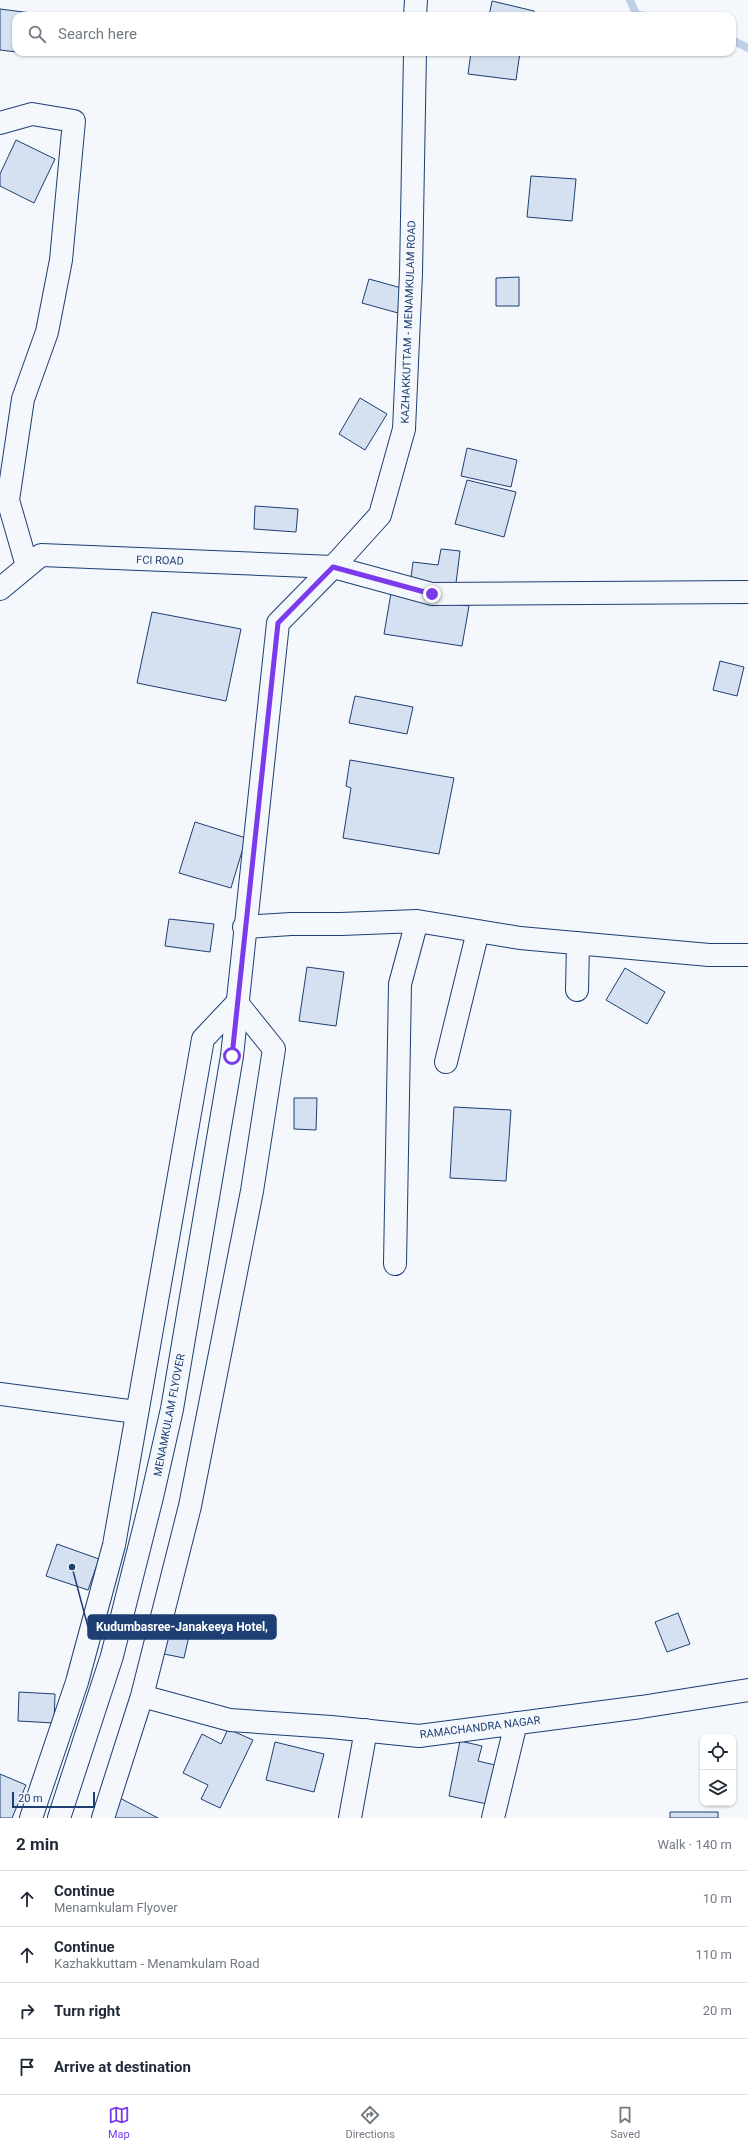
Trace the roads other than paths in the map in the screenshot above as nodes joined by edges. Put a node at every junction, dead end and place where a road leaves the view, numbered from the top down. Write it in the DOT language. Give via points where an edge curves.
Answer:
graph roads {
  1 [pos="416,0"];
  2 [pos="415,12"];
  3 [pos="415,56"];
  4 [pos="0,123"];
  5 [pos="27,566"];
  6 [pos="333,567"];
  7 [pos="0,590"];
  8 [pos="748,592"];
  9 [pos="417,921"];
  10 [pos="244,927"];
  11 [pos="478,931"];
  12 [pos="578,943"];
  13 [pos="748,955"];
  14 [pos="577,990"];
  15 [pos="237,1003"];
  16 [pos="446,1062"];
  17 [pos="395,1264"];
  18 [pos="0,1394"];
  19 [pos="136,1412"];
  20 [pos="748,1690"];
  21 [pos="142,1696"];
  22 [pos="516,1723"];
  23 [pos="366,1730"];
  24 [pos="31,1818"];
  25 [pos="59,1818"];
  26 [pos="103,1818"];
  27 [pos="350,1818"];
  28 [pos="493,1818"];
  1 -- 2 [label="street"];
  3 -- 6 [label="street, KAZHAKKUTTAM - MENAMKULAM ROAD" via="411,274 404,429 380,515"];
  4 -- 5 [label="street" via="32,114 74,122 61,260 47,332 23,399 8,500"];
  5 -- 6 [label="street, FCI ROAD" via="41,554"];
  5 -- 7 [label="street, FCI ROAD"];
  6 -- 8 [label="street, FCI ROAD" via="432,594"];
  6 -- 10 [label="street, KAZHAKKUTTAM - MENAMKULAM ROAD" via="278,623 260,802"];
  9 -- 10 [label="street"];
  9 -- 11 [label="street"];
  9 -- 17 [label="street" via="400,984"];
  10 -- 15 [label="street, KAZHAKKUTTAM - MENAMKULAM ROAD"];
  11 -- 12 [label="street"];
  11 -- 16 [label="street"];
  12 -- 13 [label="street" via="709,955"];
  12 -- 14 [label="street"];
  15 -- 19 [label="street" via="203,1039"];
  15 -- 21 [label="street" via="274,1049 252,1191 190,1506"];
  15 -- 25 [label="street, MENAMKULAM FLYOVER" via="232,1056 172,1409 112,1656"];
  18 -- 19 [label="street"];
  19 -- 24 [label="street" via="114,1546 77,1682"];
  20 -- 22 [label="street, RAMACHANDRA NAGAR"];
  21 -- 23 [label="street, RAMACHANDRA NAGAR" via="230,1720"];
  21 -- 26 [label="street"];
  22 -- 23 [label="street, RAMACHANDRA NAGAR" via="418,1736"];
  22 -- 28 [label="street"];
  23 -- 27 [label="street"];
}
